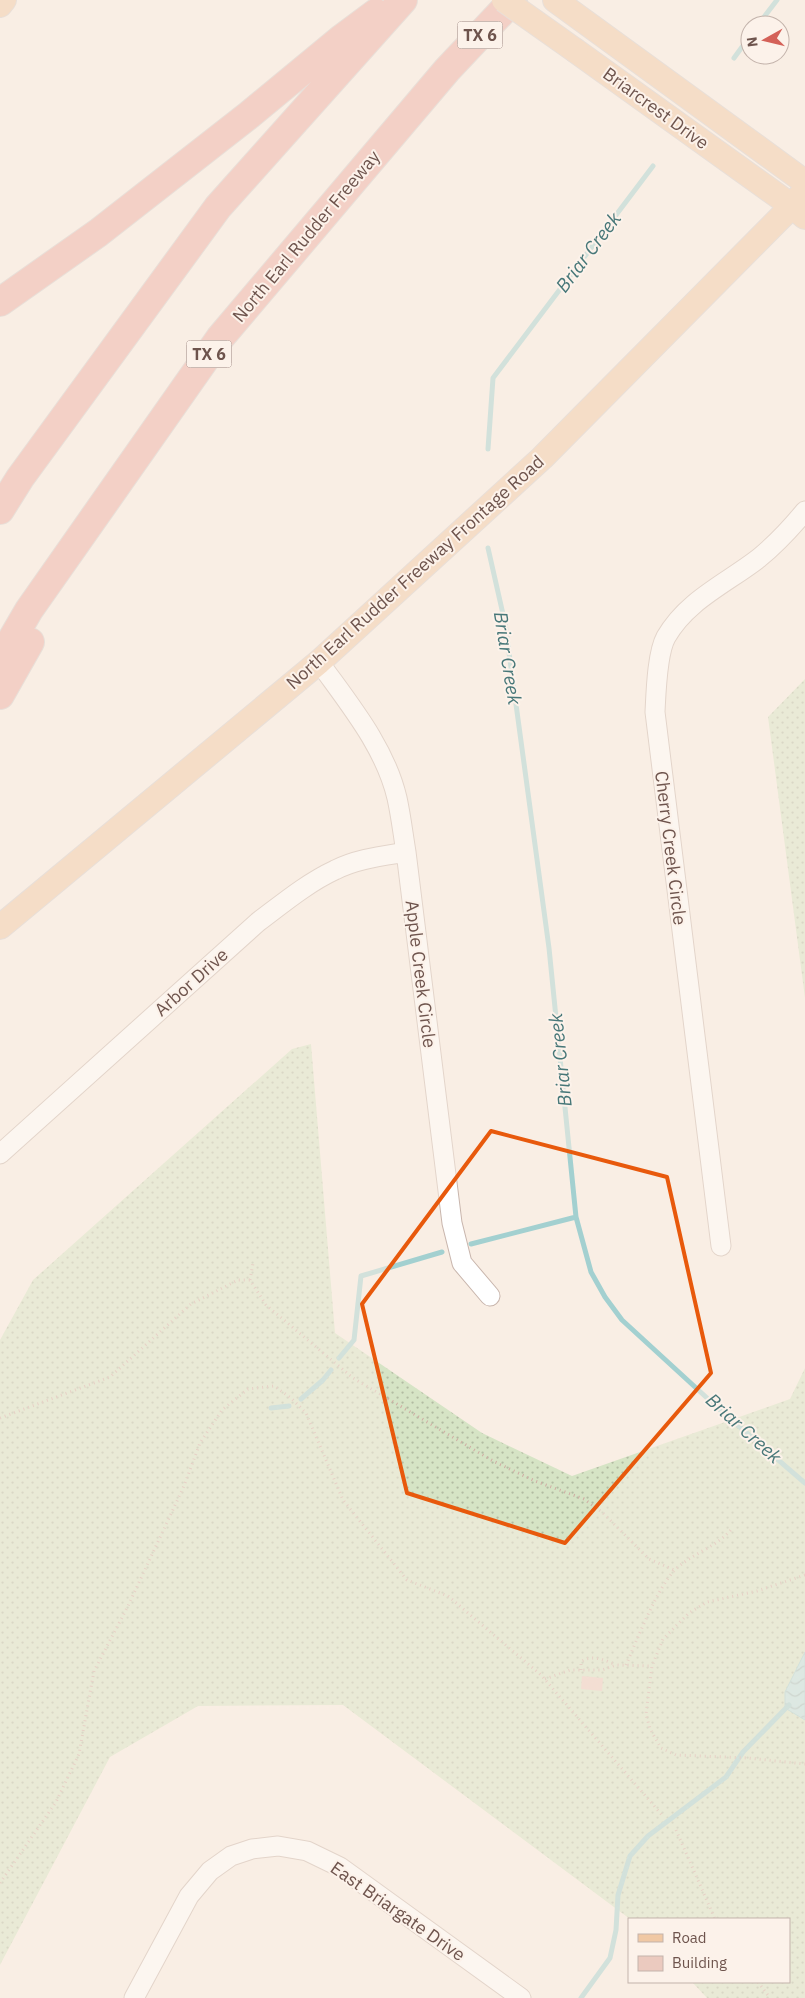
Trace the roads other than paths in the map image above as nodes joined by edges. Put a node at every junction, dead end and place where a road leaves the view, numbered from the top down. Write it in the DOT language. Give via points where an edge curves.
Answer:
graph roads {
  1 [pos="4,0"];
  2 [pos="393,0"];
  3 [pos="403,0"];
  4 [pos="504,0"];
  5 [pos="512,0"];
  6 [pos="556,0"];
  7 [pos="0,5"];
  8 [pos="805,182"];
  9 [pos="801,204"];
  10 [pos="0,302"];
  11 [pos="119,482"];
  12 [pos="0,510"];
  13 [pos="805,511"];
  14 [pos="0,660"];
  15 [pos="319,662"];
  16 [pos="0,695"];
  17 [pos="406,852"];
  18 [pos="0,927"];
  19 [pos="0,1154"];
  20 [pos="721,1246"];
  21 [pos="490,1296"];
  22 [pos="134,1998"];
  23 [pos="521,1998"];
  1 -- 7 [label="main road"];
  2 -- 10 [label="highway" via="98,233"];
  3 -- 12 [label="highway" via="218,208 20,478"];
  4 -- 9 [label="main road, Briarcrest Drive, bridge"];
  5 -- 11 [label="highway, North Earl Rudder Freeway / TX 6" via="447,70 220,338"];
  6 -- 8 [label="main road, Briarcrest Drive"];
  9 -- 15 [label="main road, North Earl Rudder Freeway Frontage Road" via="542,458"];
  11 -- 14 [label="highway, North Earl Rudder Freeway / TX 6" via="29,610"];
  11 -- 16 [label="highway"];
  13 -- 20 [label="street, Cherry Creek Circle" via="759,558 704,595 684,615 665,637 658,670 655,712"];
  15 -- 17 [label="street, Apple Creek Circle" via="358,716 382,757 397,798"];
  15 -- 18 [label="main road, North Earl Rudder Freeway Frontage Road"];
  17 -- 19 [label="street, Arbor Drive" via="369,858 335,869 301,890 258,922"];
  17 -- 21 [label="street, Apple Creek Circle" via="452,1223 462,1263"];
  22 -- 23 [label="street, East Briargate Drive" via="189,1896 210,1871 231,1856 278,1846 307,1851 340,1867"];
}
